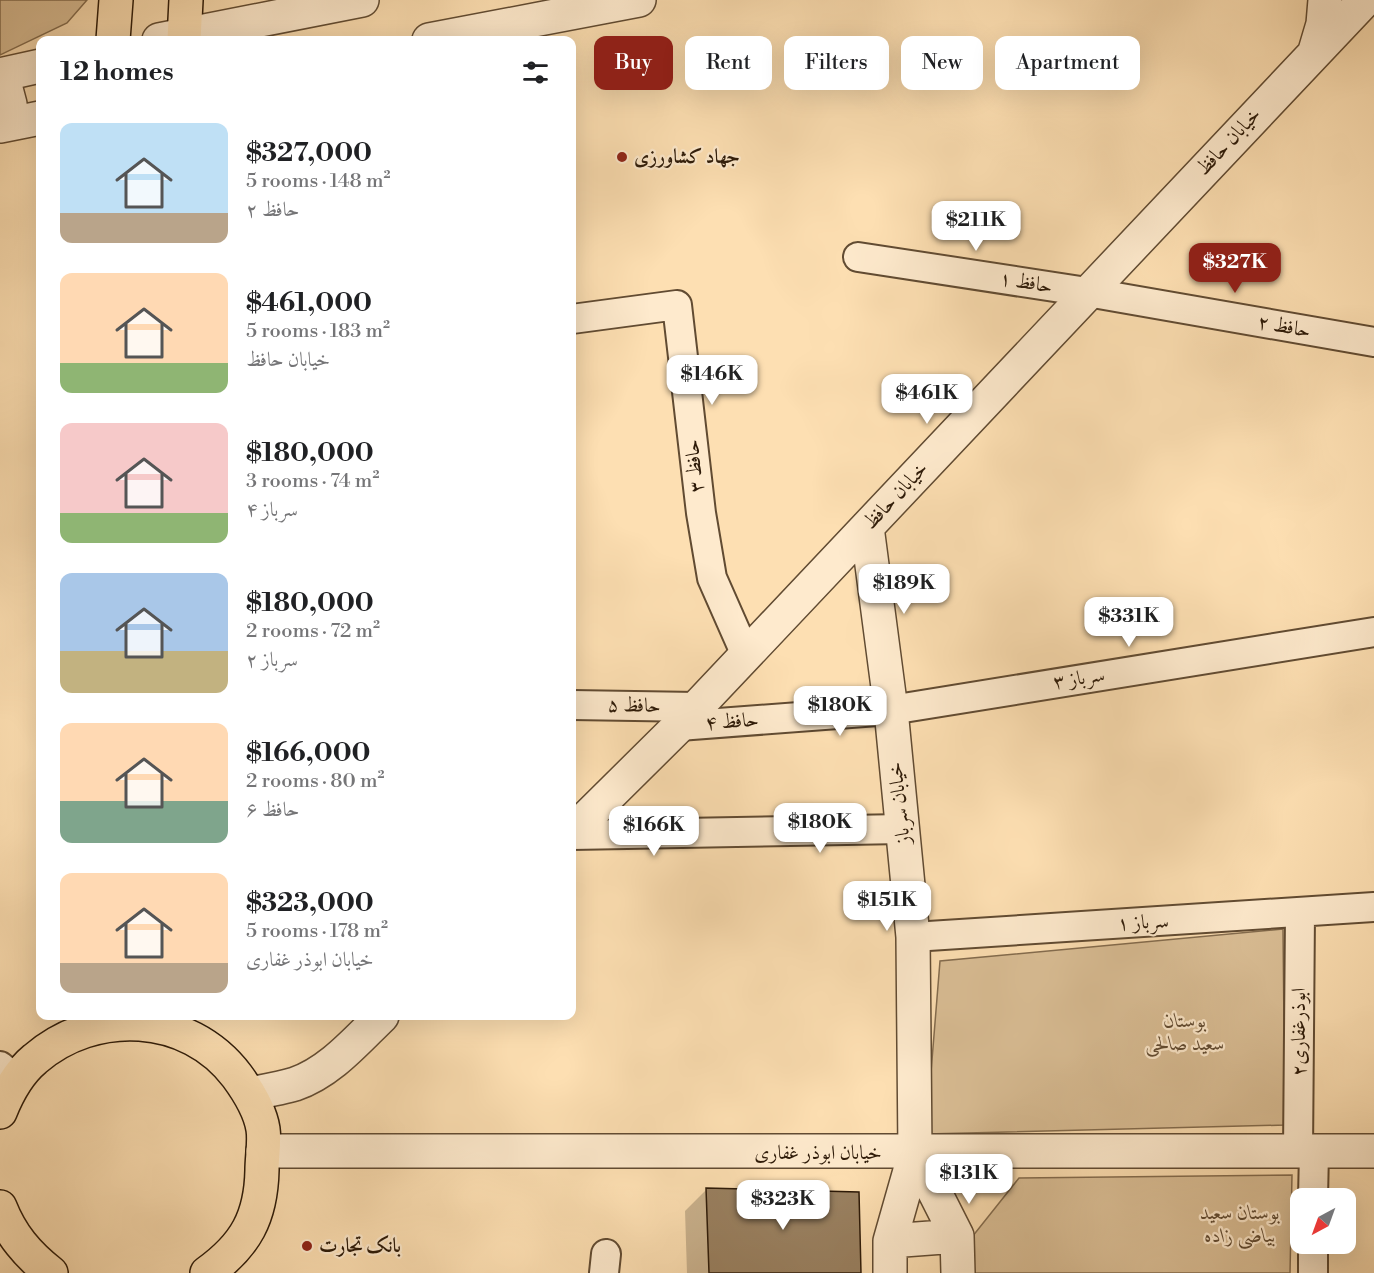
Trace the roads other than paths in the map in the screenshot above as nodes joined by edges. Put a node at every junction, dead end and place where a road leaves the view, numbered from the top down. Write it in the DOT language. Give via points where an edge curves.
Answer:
graph roads {
  1 [pos="116,0"];
  2 [pos="186,0"];
  3 [pos="362,0"];
  4 [pos="639,0"];
  5 [pos="1325,0"];
  6 [pos="1365,0"];
  7 [pos="113,36"];
  8 [pos="176,36"];
  9 [pos="189,36"];
  10 [pos="450,36"];
  11 [pos="1315,51"];
  12 [pos="36,67"];
  13 [pos="0,75"];
  14 [pos="0,83"];
  15 [pos="36,119"];
  16 [pos="0,124"];
  17 [pos="858,257"];
  18 [pos="1087,292"];
  19 [pos="576,318"];
  20 [pos="1374,342"];
  21 [pos="867,527"];
  22 [pos="1374,632"];
  23 [pos="746,655"];
  24 [pos="576,705"];
  25 [pos="891,710"];
  26 [pos="688,717"];
  27 [pos="785,718"];
  28 [pos="903,829"];
  29 [pos="576,830"];
  30 [pos="576,834"];
  31 [pos="1374,907"];
  32 [pos="1300,913"];
  33 [pos="913,937"];
  34 [pos="378,1020"];
  35 [pos="65,1027"];
  36 [pos="197,1029"];
  37 [pos="8,1073"];
  38 [pos="250,1094"];
  39 [pos="0,1112"];
  40 [pos="262,1151"];
  41 [pos="1374,1151"];
  42 [pos="1306,1152"];
  43 [pos="915,1153"];
  44 [pos="1312,1188"];
  45 [pos="0,1207"];
  46 [pos="957,1236"];
  47 [pos="1313,1254"];
  48 [pos="890,1257"];
  49 [pos="51,1273"];
  50 [pos="207,1273"];
  51 [pos="958,1273"];
  52 [pos="1313,1273"];
  1 -- 7 [label="main road"];
  2 -- 8 [label="main road"];
  3 -- 9 [label="street"];
  4 -- 10 [label="street"];
  5 -- 11 [label="street"];
  6 -- 11 [label="street, خیابان حافظ"];
  11 -- 18 [label="street, خیابان حافظ"];
  12 -- 13 [label="street"];
  14 -- 16 [label="street" via="5,85 10,104"];
  15 -- 16 [label="street"];
  17 -- 18 [label="street, حافظ ۱"];
  18 -- 20 [label="street, حافظ ۲"];
  18 -- 21 [label="street, خیابان حافظ"];
  19 -- 23 [label="street, حافظ ۳" via="677,305 700,513 712,578"];
  21 -- 23 [label="street, خیابان حافظ"];
  21 -- 25 [label="street, خیابان سرباز"];
  22 -- 25 [label="street, سرباز ۳"];
  23 -- 26 [label="street, خیابان حافظ"];
  24 -- 26 [label="street, حافظ ۵"];
  25 -- 27 [label="street, سرباز ۳"];
  25 -- 28 [label="street, خیابان سرباز"];
  26 -- 27 [label="street, حافظ ۴"];
  26 -- 29 [label="street, خیابان حافظ"];
  28 -- 30 [label="street"];
  28 -- 33 [label="street, خیابان سرباز"];
  31 -- 32 [label="street, سرباز ۱"];
  32 -- 33 [label="street, سرباز ۱"];
  32 -- 42 [label="street, ابوذرغفاری۲"];
  33 -- 43 [label="street, خیابان سرباز"];
  34 -- 38 [label="street" via="316,1074"];
  35 -- 36 [label="main road" via="132,1022"];
  35 -- 37 [label="main road" via="33,1060"];
  36 -- 38 [label="main road"];
  37 -- 39 [label="main road"];
  38 -- 40 [label="main road" via="263,1128"];
  40 -- 43 [label="street, خیابان ابوذر غفاری"];
  40 -- 50 [label="main road" via="261,1200 247,1232 224,1260"];
  41 -- 42 [label="street, خیابان ابوذر غفاری"];
  42 -- 43 [label="street, خیابان ابوذر غفاری"];
  42 -- 44 [label="street, ابوذرغفاری۲"];
  43 -- 46 [label="street"];
  43 -- 48 [label="street"];
  45 -- 49 [label="main road" via="7,1226 29,1256"];
  46 -- 48 [label="street"];
  46 -- 51 [label="street"];
  47 -- 52 [label="street"];
}
